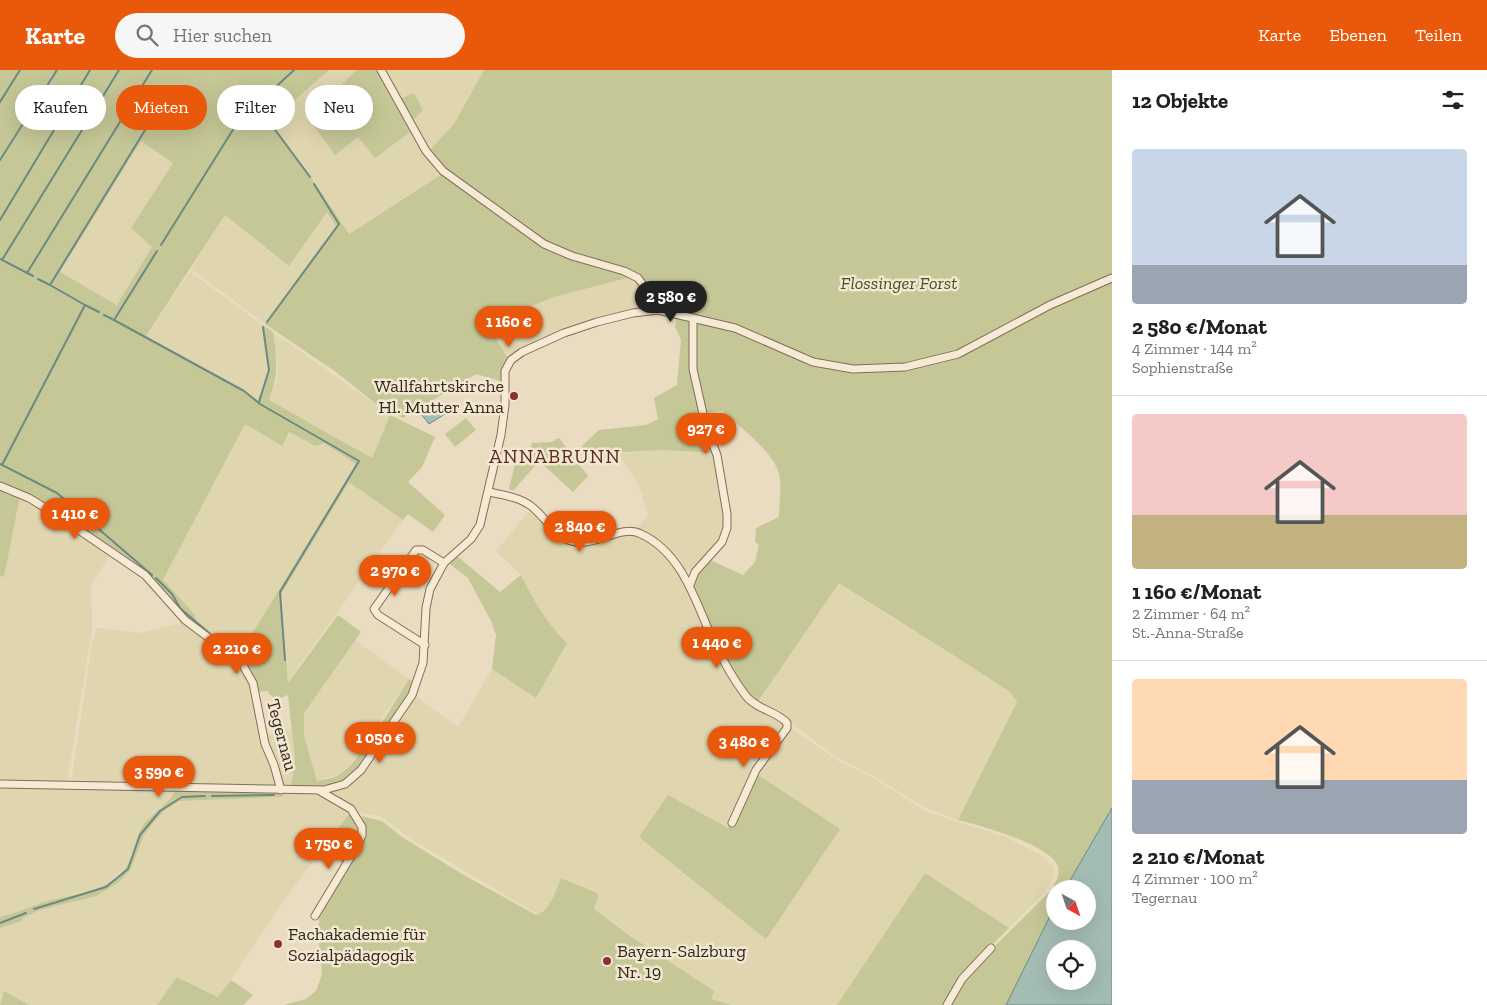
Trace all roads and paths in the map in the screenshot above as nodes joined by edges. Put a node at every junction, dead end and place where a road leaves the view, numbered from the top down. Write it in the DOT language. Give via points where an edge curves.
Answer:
graph roads {
  1 [pos="381,70"];
  2 [pos="1112,278"];
  3 [pos="651,310"];
  4 [pos="693,318"];
  5 [pos="0,486"];
  6 [pos="488,492"];
  7 [pos="444,563"];
  8 [pos="682,572"];
  9 [pos="695,572"];
  10 [pos="690,585"];
  11 [pos="425,645"];
  12 [pos="0,784"];
  13 [pos="281,790"];
  14 [pos="318,790"];
  15 [pos="732,823"];
  16 [pos="315,916"];
  17 [pos="991,948"];
  18 [pos="947,1005"];
  1 -- 3 [label="street" via="426,151 444,171 544,244 638,278 650,294"];
  2 -- 4 [label="street, Tegernau" via="1050,305 958,354 924,364 888,369 838,368 813,362 735,328"];
  3 -- 4 [label="street, Tegernau"];
  3 -- 6 [label="street, Tegernau" via="614,317 564,333 529,347 511,360 504,376 504,410"];
  4 -- 9 [label="street" via="693,369 706,427 717,455 727,514 722,542"];
  5 -- 13 [label="street, Tegernau" via="57,515 145,575 185,620 240,662 253,683 265,744"];
  6 -- 7 [label="street, Tegernau" via="474,536"];
  6 -- 8 [label="street" via="530,505 569,540 588,542 624,532 638,532 654,542"];
  7 -- 11 [label="street, Tegernau" via="435,576 428,598"];
  7 -- 11 [label="street" via="423,550 416,550 374,609 378,615"];
  8 -- 9 [label="street"];
  8 -- 10 [label="street"];
  9 -- 10 [label="street"];
  10 -- 15 [label="street" via="712,637 745,695 752,703 787,724 748,784"];
  11 -- 14 [label="street, Tegernau" via="423,663 412,695 358,774 341,786"];
  12 -- 13 [label="street, Tegernau"];
  13 -- 14 [label="street, Tegernau"];
  14 -- 16 [label="street" via="354,812 362,827 362,836"];
  17 -- 18 [label="street" via="962,979"];
}
